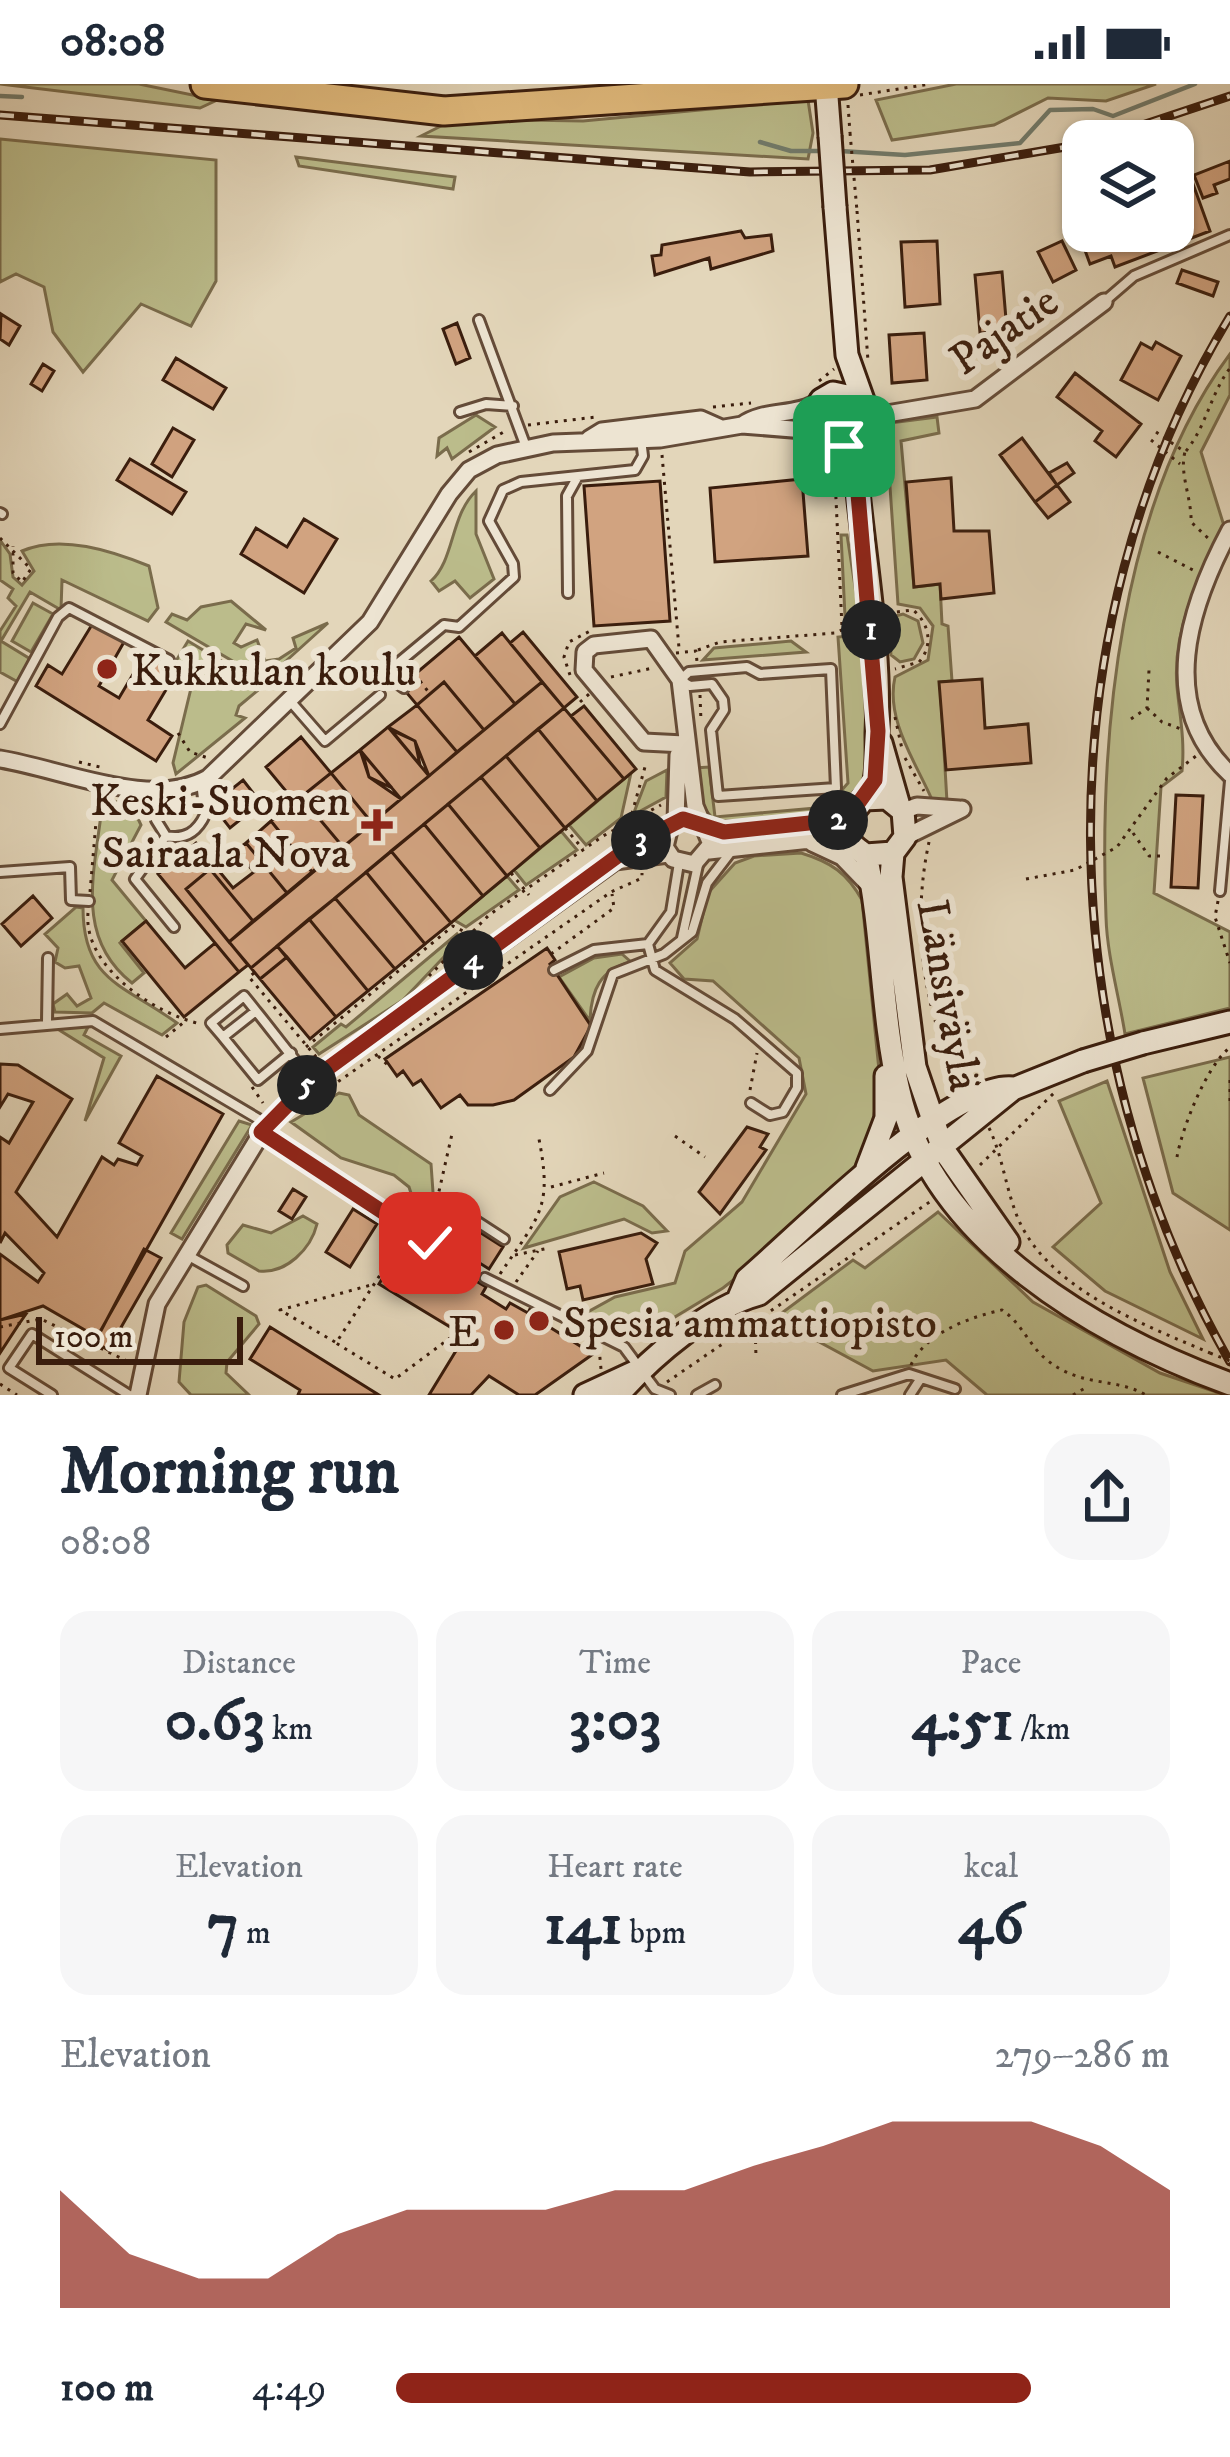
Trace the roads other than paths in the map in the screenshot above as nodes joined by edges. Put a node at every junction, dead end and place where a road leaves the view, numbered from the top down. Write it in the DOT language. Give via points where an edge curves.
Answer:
graph roads {
  1 [pos="206,84"];
  2 [pos="836,88"];
  3 [pos="1230,235"];
  4 [pos="1103,302"];
  5 [pos="479,320"];
  6 [pos="847,355"];
  7 [pos="827,396"];
  8 [pos="513,406"];
  9 [pos="460,412"];
  10 [pos="864,418"];
  11 [pos="742,425"];
  12 [pos="641,433"];
  13 [pos="824,438"];
  14 [pos="526,447"];
  15 [pos="577,476"];
  16 [pos="846,480"];
  17 [pos="1226,537"];
  18 [pos="568,593"];
  19 [pos="170,660"];
  20 [pos="680,680"];
  21 [pos="404,688"];
  22 [pos="380,694"];
  23 [pos="290,700"];
  24 [pos="0,724"];
  25 [pos="878,731"];
  26 [pos="684,744"];
  27 [pos="0,759"];
  28 [pos="1230,778"];
  29 [pos="201,782"];
  30 [pos="153,794"];
  31 [pos="863,799"];
  32 [pos="901,808"];
  33 [pos="673,824"];
  34 [pos="705,827"];
  35 [pos="848,828"];
  36 [pos="166,836"];
  37 [pos="812,843"];
  38 [pos="899,845"];
  39 [pos="733,848"];
  40 [pos="638,850"];
  41 [pos="866,855"];
  42 [pos="705,856"];
  43 [pos="674,859"];
  44 [pos="0,872"];
  45 [pos="868,885"];
  46 [pos="1220,891"];
  47 [pos="89,901"];
  48 [pos="174,927"];
  49 [pos="681,940"];
  50 [pos="648,944"];
  51 [pos="49,958"];
  52 [pos="650,961"];
  53 [pos="554,970"];
  54 [pos="256,1011"];
  55 [pos="47,1022"];
  56 [pos="0,1029"];
  57 [pos="1228,1031"];
  58 [pos="890,1034"];
  59 [pos="218,1038"];
  60 [pos="290,1053"];
  61 [pos="308,1076"];
  62 [pos="1013,1088"];
  63 [pos="550,1090"];
  64 [pos="752,1103"];
  65 [pos="933,1121"];
  66 [pos="264,1128"];
  67 [pos="912,1133"];
  68 [pos="934,1154"];
  69 [pos="863,1177"];
  70 [pos="412,1229"];
  71 [pos="504,1239"];
  72 [pos="430,1243"];
  73 [pos="186,1254"];
  74 [pos="1034,1276"];
  75 [pos="491,1279"];
  76 [pos="243,1286"];
  77 [pos="738,1300"];
  78 [pos="640,1370"];
  79 [pos="1216,1371"];
  80 [pos="921,1378"];
  81 [pos="955,1389"];
  82 [pos="655,1392"];
  83 [pos="52,1395"];
  84 [pos="134,1395"];
  85 [pos="584,1395"];
  86 [pos="618,1395"];
  87 [pos="670,1395"];
  88 [pos="697,1395"];
  89 [pos="707,1395"];
  90 [pos="842,1395"];
  91 [pos="910,1395"];
  1 -- 2 [label="highway" via="444,111"];
  2 -- 6 [label="main road, bridge"];
  3 -- 4 [label="lane" via="1134,276"];
  4 -- 10 [label="street, Pajatie" via="975,399"];
  5 -- 8 [label="lane"];
  6 -- 7 [label="main road"];
  6 -- 10 [label="main road"];
  7 -- 10 [label="main road"];
  7 -- 11 [label="street" via="808,409"];
  7 -- 13 [label="main road"];
  8 -- 9 [label="lane"];
  8 -- 14 [label="lane"];
  10 -- 13 [label="main road" via="844,446"];
  10 -- 16 [label="main road"];
  11 -- 12 [label="street" via="701,419"];
  11 -- 13 [label="street"];
  12 -- 14 [label="street" via="603,445 589,439"];
  12 -- 15 [label="lane" via="644,456 635,470"];
  13 -- 16 [label="main road"];
  14 -- 23 [label="street" via="470,470 370,622"];
  15 -- 18 [label="lane" via="566,496"];
  15 -- 21 [label="lane" via="521,482 497,496 490,521 514,577 459,632 444,625 391,669"];
  16 -- 25 [label="main road"];
  17 -- 28 [label="street" via="1190,625 1185,673 1201,742"];
  19 -- 24 [label="lane" via="70,608"];
  20 -- 20 [label="lane" via="712,684 719,695 721,718 711,730 722,800 836,788 831,669 698,670"];
  20 -- 26 [label="street"];
  20 -- 26 [label="street" via="674,655 651,639 585,652 584,670 644,742"];
  22 -- 23 [label="lane" via="325,741"];
  23 -- 29 [label="street"];
  25 -- 31 [label="main road" via="875,780"];
  25 -- 32 [label="main road"];
  26 -- 33 [label="street"];
  26 -- 34 [label="street"];
  27 -- 30 [label="street"];
  28 -- 46 [label="lane"];
  29 -- 30 [label="street"];
  29 -- 36 [label="lane" via="200,826"];
  30 -- 36 [label="lane"];
  31 -- 32 [label="main road" via="882,796"];
  31 -- 35 [label="main road"];
  32 -- 38 [label="main road"];
  32 -- 38 [label="street" via="929,815"];
  33 -- 34 [label="street" via="690,818"];
  33 -- 40 [label="street"];
  33 -- 43 [label="street" via="664,839"];
  34 -- 35 [label="street"];
  34 -- 42 [label="street"];
  35 -- 37 [label="street"];
  35 -- 41 [label="main road"];
  36 -- 48 [label="lane" via="134,879"];
  37 -- 39 [label="street"];
  37 -- 45 [label="street, Länsiväylä" via="842,857"];
  38 -- 41 [label="main road"];
  38 -- 65 [label="main road, Länsiväylä" via="891,877 915,1067"];
  39 -- 42 [label="street"];
  39 -- 49 [label="lane" via="707,883 697,927"];
  40 -- 43 [label="street"];
  40 -- 61 [label="street"];
  41 -- 45 [label="main road, Länsiväylä"];
  42 -- 43 [label="street"];
  42 -- 49 [label="lane"];
  43 -- 50 [label="lane" via="671,912"];
  44 -- 47 [label="lane" via="70,867 71,900"];
  45 -- 58 [label="main road, Länsiväylä"];
  49 -- 52 [label="lane"];
  50 -- 52 [label="lane"];
  50 -- 53 [label="lane" via="594,950"];
  51 -- 55 [label="lane"];
  52 -- 63 [label="lane" via="613,974 587,1051"];
  52 -- 64 [label="lane" via="789,1061 796,1088 783,1112 770,1115"];
  54 -- 59 [label="lane"];
  54 -- 59 [label="lane" via="244,996 212,1023"];
  54 -- 60 [label="lane"];
  55 -- 56 [label="lane"];
  55 -- 66 [label="lane" via="112,1028"];
  57 -- 62 [label="main road, bridge" via="1144,1043"];
  58 -- 67 [label="main road, Länsiväylä"];
  58 -- 69 [label="main road" via="886,1118"];
  59 -- 60 [label="lane" via="258,1080"];
  60 -- 61 [label="lane"];
  61 -- 66 [label="street"];
  62 -- 65 [label="main road" via="994,1088"];
  62 -- 68 [label="main road"];
  65 -- 67 [label="main road"];
  65 -- 68 [label="main road, Länsiväylä"];
  66 -- 70 [label="lane"];
  66 -- 73 [label="street"];
  67 -- 68 [label="main road, Länsiväylä"];
  67 -- 69 [label="main road"];
  68 -- 74 [label="main road"];
  68 -- 74 [label="main road" via="957,1208"];
  68 -- 77 [label="main road" via="771,1285"];
  69 -- 77 [label="main road" via="747,1279"];
  70 -- 71 [label="lane" via="464,1213"];
  70 -- 72 [label="lane"];
  73 -- 76 [label="lane"];
  73 -- 84 [label="street" via="157,1304"];
  74 -- 79 [label="main road" via="1102,1324"];
  75 -- 78 [label="lane" via="624,1347"];
  77 -- 78 [label="main road"];
  78 -- 82 [label="lane"];
  78 -- 85 [label="main road"];
  78 -- 86 [label="main road"];
  80 -- 81 [label="lane"];
  80 -- 90 [label="lane"];
  80 -- 91 [label="lane"];
  82 -- 87 [label="lane"];
  83 -- 84 [label="lane" via="9,1368 32,1334"];
  88 -- 89 [label="lane" via="715,1385"];
}
